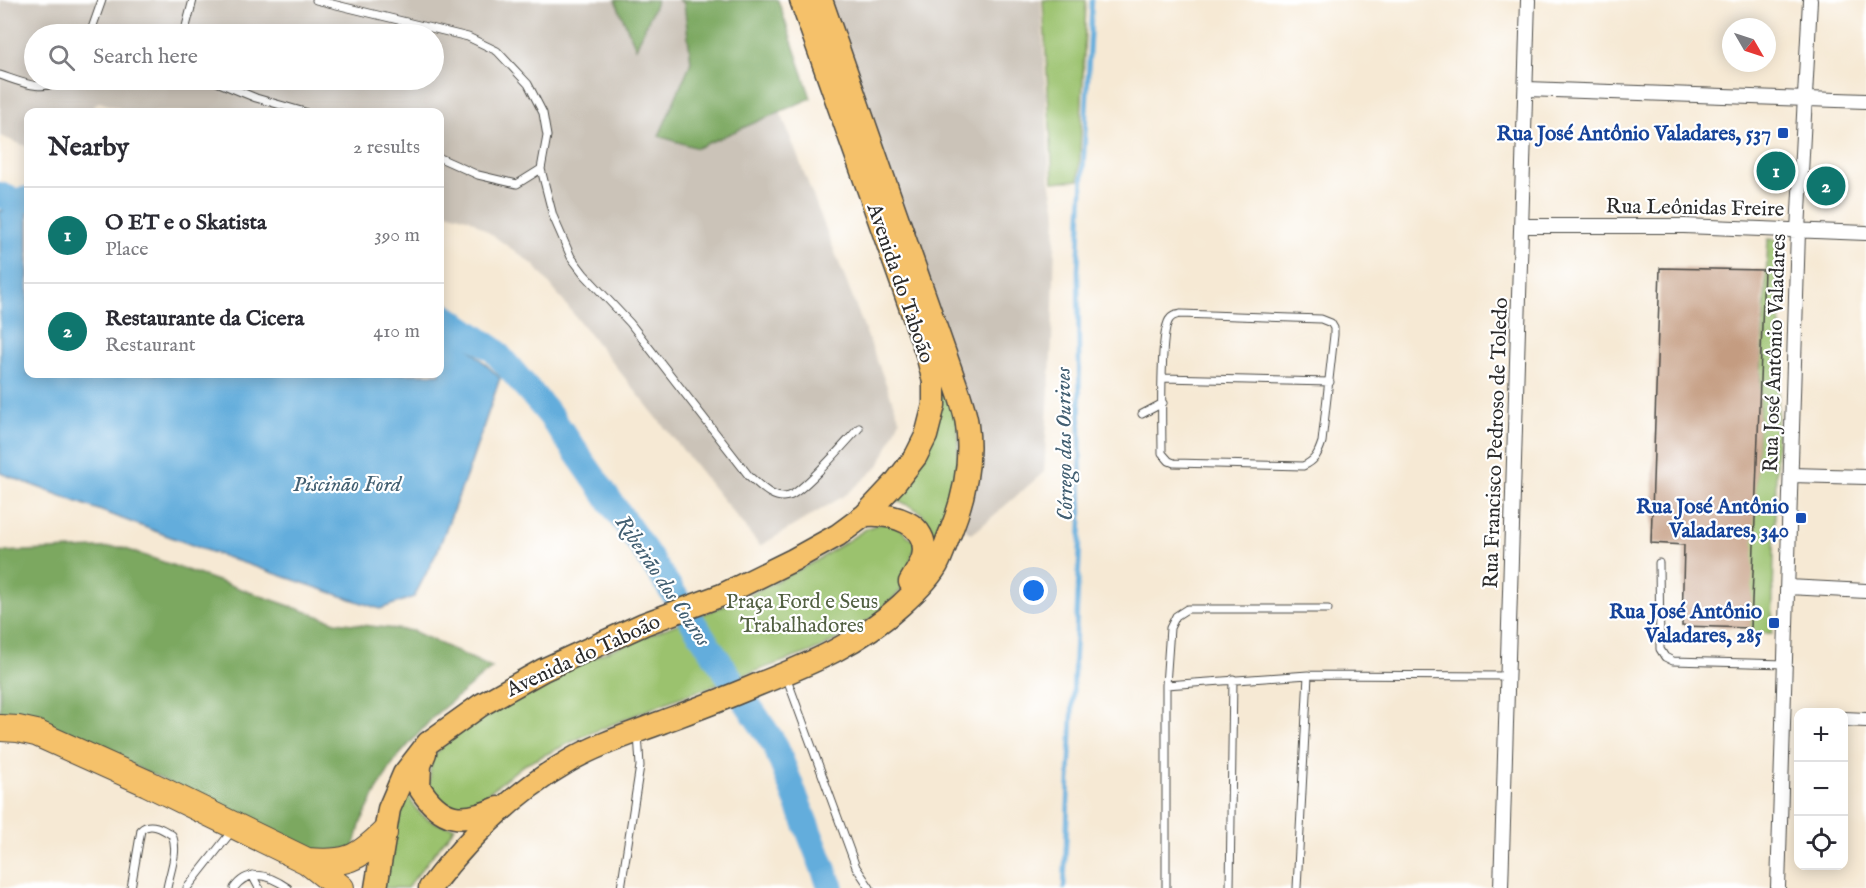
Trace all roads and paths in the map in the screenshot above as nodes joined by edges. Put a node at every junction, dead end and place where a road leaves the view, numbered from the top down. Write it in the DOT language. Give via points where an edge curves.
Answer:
graph roads {
  1 [pos="102,0"];
  2 [pos="193,0"];
  3 [pos="316,0"];
  4 [pos="801,0"];
  5 [pos="820,0"];
  6 [pos="1528,0"];
  7 [pos="1810,0"];
  8 [pos="94,24"];
  9 [pos="187,24"];
  10 [pos="415,24"];
  11 [pos="444,31"];
  12 [pos="0,75"];
  13 [pos="24,83"];
  14 [pos="1527,89"];
  15 [pos="236,90"];
  16 [pos="1805,98"];
  17 [pos="1866,101"];
  18 [pos="291,108"];
  19 [pos="444,160"];
  20 [pos="541,169"];
  21 [pos="1522,226"];
  22 [pos="1798,231"];
  23 [pos="1866,233"];
  24 [pos="1163,378"];
  25 [pos="1330,382"];
  26 [pos="1163,403"];
  27 [pos="1142,414"];
  28 [pos="859,428"];
  29 [pos="1791,476"];
  30 [pos="1866,477"];
  31 [pos="865,515"];
  32 [pos="934,548"];
  33 [pos="1659,562"];
  34 [pos="1788,588"];
  35 [pos="1866,591"];
  36 [pos="1328,609"];
  37 [pos="1786,664"];
  38 [pos="1308,675"];
  39 [pos="1508,676"];
  40 [pos="778,677"];
  41 [pos="1233,679"];
  42 [pos="1166,685"];
  43 [pos="1784,716"];
  44 [pos="1794,717"];
  45 [pos="1848,719"];
  46 [pos="1866,720"];
  47 [pos="0,728"];
  48 [pos="638,731"];
  49 [pos="428,743"];
  50 [pos="504,806"];
  51 [pos="235,827"];
  52 [pos="384,833"];
  53 [pos="307,861"];
  54 [pos="252,875"];
  55 [pos="131,888"];
  56 [pos="167,888"];
  57 [pos="187,888"];
  58 [pos="234,888"];
  59 [pos="259,888"];
  60 [pos="288,888"];
  61 [pos="341,888"];
  62 [pos="376,888"];
  63 [pos="429,888"];
  64 [pos="621,888"];
  65 [pos="870,888"];
  66 [pos="1166,888"];
  67 [pos="1230,888"];
  68 [pos="1298,888"];
  69 [pos="1501,888"];
  70 [pos="1778,888"];
  1 -- 8 [label="lane"];
  2 -- 9 [label="lane"];
  3 -- 10 [label="lane"];
  4 -- 31 [label="main road, Avenida do Taboão" via="934,382 934,405 916,456"];
  5 -- 32 [label="main road, Avenida do Taboão" via="967,425 968,463 960,508"];
  6 -- 14 [label="street, Rua Francisco Pedroso de Toledo"];
  7 -- 16 [label="street, Rua José Antônio Valadares"];
  11 -- 20 [label="lane" via="497,51 528,84 543,113 547,136"];
  12 -- 13 [label="lane"];
  14 -- 16 [label="street"];
  14 -- 21 [label="street, Rua Francisco Pedroso de Toledo"];
  15 -- 18 [label="lane"];
  16 -- 17 [label="street"];
  16 -- 22 [label="street, Rua José Antônio Valadares"];
  19 -- 20 [label="lane" via="478,175 517,184"];
  20 -- 28 [label="lane" via="553,216 571,257 630,323 749,476 766,492 788,497 801,489"];
  21 -- 22 [label="street, Rua Leônidas Freire"];
  21 -- 39 [label="street, Rua Francisco Pedroso de Toledo"];
  22 -- 23 [label="street, Rua Leônidas Freire"];
  22 -- 29 [label="street, Rua José Antônio Valadares"];
  24 -- 25 [label="lane"];
  24 -- 25 [label="lane" via="1166,326 1174,315 1181,314 1327,320 1334,328"];
  24 -- 26 [label="lane"];
  25 -- 26 [label="lane" via="1322,442 1317,457 1303,466 1169,460 1162,453"];
  26 -- 27 [label="lane"];
  29 -- 30 [label="street"];
  29 -- 34 [label="street, Rua José Antônio Valadares"];
  31 -- 32 [label="main road" via="880,514 907,522"];
  31 -- 49 [label="main road, Avenida do Taboão" via="838,535 722,595 644,624 543,670 482,705"];
  32 -- 40 [label="main road, Avenida do Taboão" via="923,559 894,612 842,648"];
  33 -- 37 [label="lane" via="1660,649 1665,657"];
  34 -- 35 [label="street"];
  34 -- 37 [label="street, Rua José Antônio Valadares"];
  36 -- 42 [label="lane" via="1187,609 1176,616 1170,628"];
  37 -- 43 [label="street, Rua José Antônio Valadares"];
  38 -- 39 [label="lane"];
  38 -- 41 [label="lane"];
  38 -- 68 [label="lane"];
  39 -- 69 [label="street, Rua Francisco Pedroso de Toledo"];
  40 -- 48 [label="main road"];
  40 -- 65 [label="lane" via="856,867"];
  41 -- 42 [label="lane"];
  41 -- 67 [label="lane"];
  42 -- 66 [label="lane"];
  43 -- 44 [label="street"];
  43 -- 70 [label="street, Rua José Antônio Valadares"];
  45 -- 46 [label="street"];
  47 -- 51 [label="highway" via="36,733"];
  48 -- 50 [label="main road" via="571,760"];
  48 -- 64 [label="lane" via="640,766"];
  49 -- 50 [label="main road" via="420,765 419,787 439,812 467,818"];
  49 -- 52 [label="main road, Avenida do Taboão" via="404,774"];
  50 -- 63 [label="main road" via="466,843"];
  51 -- 53 [label="highway"];
  51 -- 57 [label="lane"];
  52 -- 53 [label="highway" via="357,856 341,862"];
  52 -- 62 [label="main road, Avenida do Taboão"];
  53 -- 61 [label="highway"];
  54 -- 58 [label="lane"];
  54 -- 59 [label="lane"];
  54 -- 60 [label="lane" via="276,879"];
  55 -- 56 [label="lane" via="141,830 151,825 172,835 175,841"];
}
